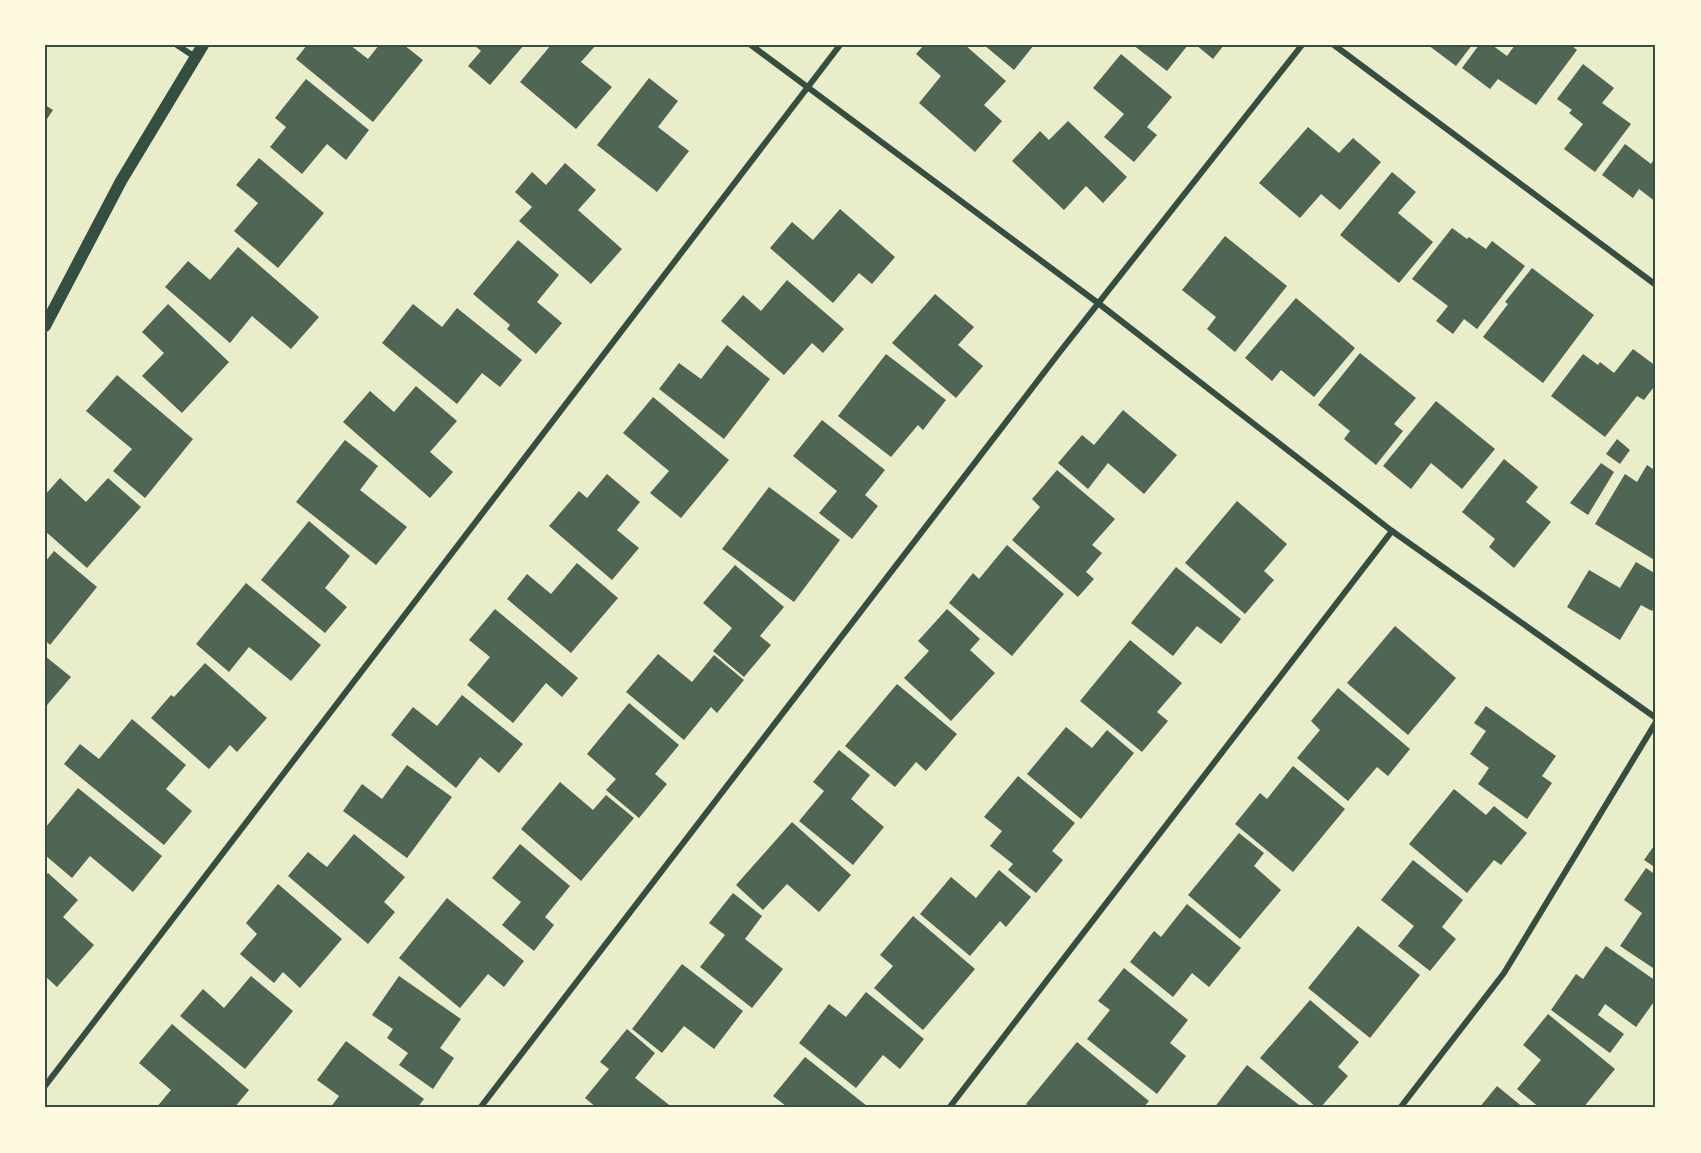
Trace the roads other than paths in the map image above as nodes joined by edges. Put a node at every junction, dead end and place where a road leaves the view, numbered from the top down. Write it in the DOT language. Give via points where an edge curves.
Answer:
graph roads {
  1 [pos="177,45"];
  2 [pos="203,45"];
  3 [pos="751,45"];
  4 [pos="840,45"];
  5 [pos="1302,45"];
  6 [pos="1334,45"];
  7 [pos="195,57"];
  8 [pos="808,87"];
  9 [pos="1656,285"];
  10 [pos="1098,303"];
  11 [pos="45,326"];
  12 [pos="1392,531"];
  13 [pos="1656,718"];
  14 [pos="1656,722"];
  15 [pos="45,1086"];
  16 [pos="480,1108"];
  17 [pos="949,1108"];
  18 [pos="1400,1108"];
  1 -- 7 [label="street"];
  2 -- 7 [label="main road"];
  3 -- 8 [label="street"];
  4 -- 8 [label="street"];
  5 -- 10 [label="street"];
  6 -- 9 [label="street"];
  7 -- 11 [label="main road" via="121,181"];
  8 -- 10 [label="street"];
  8 -- 15 [label="street"];
  10 -- 12 [label="street"];
  10 -- 16 [label="street"];
  12 -- 13 [label="street"];
  12 -- 17 [label="street"];
  14 -- 18 [label="street" via="1504,973"];
}
